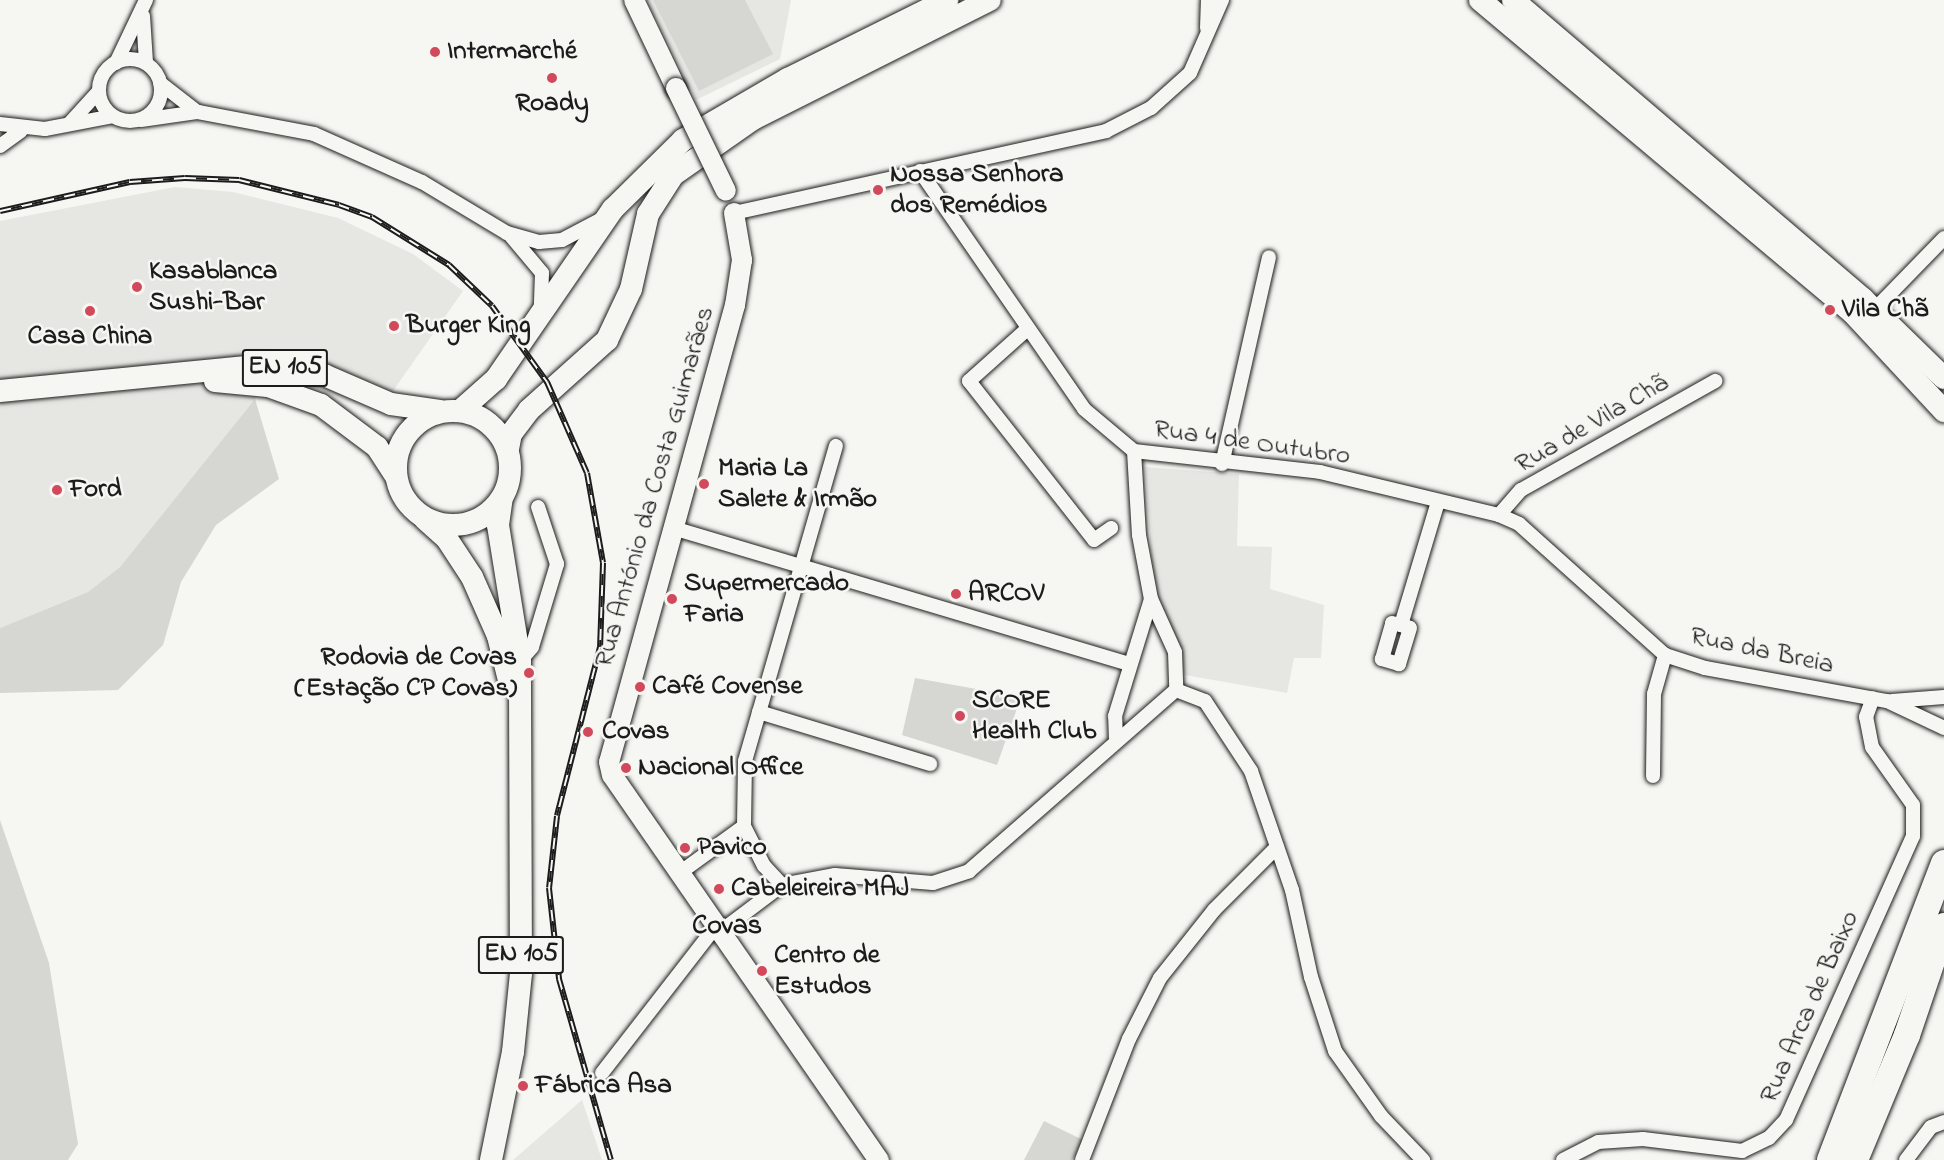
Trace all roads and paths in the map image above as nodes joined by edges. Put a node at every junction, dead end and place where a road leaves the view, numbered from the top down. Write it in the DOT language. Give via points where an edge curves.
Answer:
graph roads {
  1 [pos="634,0"];
  2 [pos="947,0"];
  3 [pos="990,0"];
  4 [pos="1208,0"];
  5 [pos="1222,0"];
  6 [pos="1480,0"];
  7 [pos="1513,0"];
  8 [pos="145,4"];
  9 [pos="1207,36"];
  10 [pos="116,63"];
  11 [pos="146,63"];
  12 [pos="160,83"];
  13 [pos="99,91"];
  14 [pos="198,112"];
  15 [pos="112,116"];
  16 [pos="141,120"];
  17 [pos="70,123"];
  18 [pos="0,124"];
  19 [pos="21,131"];
  20 [pos="0,146"];
  21 [pos="920,171"];
  22 [pos="726,191"];
  23 [pos="614,209"];
  24 [pos="734,213"];
  25 [pos="507,233"];
  26 [pos="1944,238"];
  27 [pos="1269,256"];
  28 [pos="1875,309"];
  29 [pos="538,317"];
  30 [pos="1025,331"];
  31 [pos="1944,378"];
  32 [pos="124,380"];
  33 [pos="1715,381"];
  34 [pos="0,391"];
  35 [pos="450,411"];
  36 [pos="1944,411"];
  37 [pos="836,446"];
  38 [pos="508,449"];
  39 [pos="1134,452"];
  40 [pos="1222,464"];
  41 [pos="395,475"];
  42 [pos="502,498"];
  43 [pos="1438,502"];
  44 [pos="538,507"];
  45 [pos="1499,515"];
  46 [pos="422,516"];
  47 [pos="673,528"];
  48 [pos="1111,528"];
  49 [pos="801,566"];
  50 [pos="1152,599"];
  51 [pos="1401,625"];
  52 [pos="1665,655"];
  53 [pos="520,661"];
  54 [pos="1129,664"];
  55 [pos="1176,690"];
  56 [pos="1944,697"];
  57 [pos="1873,698"];
  58 [pos="1887,701"];
  59 [pos="759,712"];
  60 [pos="1944,728"];
  61 [pos="1116,740"];
  62 [pos="520,748"];
  63 [pos="930,765"];
  64 [pos="1653,776"];
  65 [pos="744,826"];
  66 [pos="1277,847"];
  67 [pos="1944,863"];
  68 [pos="681,872"];
  69 [pos="782,885"];
  70 [pos="1944,926"];
  71 [pos="719,928"];
  72 [pos="602,1073"];
  73 [pos="1944,1122"];
  74 [pos="491,1160"];
  75 [pos="879,1160"];
  76 [pos="1082,1160"];
  77 [pos="1423,1160"];
  78 [pos="1563,1160"];
  79 [pos="1830,1160"];
  80 [pos="1856,1160"];
  81 [pos="1906,1160"];
  1 -- 22 [label="main road, bridge"];
  2 -- 23 [label="main road" via="715,118 657,163"];
  3 -- 38 [label="main road" via="746,124 673,175 648,214 631,289 607,340 524,416"];
  4 -- 9 [label="street"];
  5 -- 9 [label="street"];
  6 -- 36 [label="main road" via="1852,313"];
  7 -- 28 [label="main road"];
  8 -- 10 [label="street"];
  8 -- 11 [label="street"];
  9 -- 21 [label="street" via="1190,73 1151,108 1106,131"];
  10 -- 11 [label="street"];
  10 -- 13 [label="street" via="103,76"];
  11 -- 12 [label="street"];
  12 -- 14 [label="street"];
  12 -- 16 [label="street" via="157,106"];
  13 -- 15 [label="street"];
  13 -- 17 [label="street"];
  14 -- 16 [label="street"];
  14 -- 25 [label="street" via="274,124 338,143 422,182"];
  15 -- 16 [label="street"];
  15 -- 17 [label="street"];
  17 -- 19 [label="street"];
  18 -- 19 [label="street"];
  19 -- 20 [label="street"];
  21 -- 24 [label="street"];
  21 -- 30 [label="street, Rua 4 de Outubro"];
  23 -- 25 [label="street" via="562,240 540,242"];
  23 -- 29 [label="main road"];
  24 -- 47 [label="main road, Rua António da Costa Guimarães" via="742,260 735,305"];
  25 -- 29 [label="street" via="542,273"];
  26 -- 28 [label="street"];
  27 -- 40 [label="street"];
  28 -- 31 [label="main road"];
  29 -- 35 [label="main road" via="496,379"];
  30 -- 39 [label="street, Rua 4 de Outubro" via="1084,410"];
  30 -- 48 [label="street" via="969,381 1094,540"];
  32 -- 34 [label="main road, EN 105"];
  32 -- 35 [label="main road, EN 105" via="219,367 281,368 324,375 399,406"];
  32 -- 41 [label="main road, EN 105" via="244,382 295,394 343,418 377,447"];
  33 -- 45 [label="street, Rua de Vila Chã" via="1521,490"];
  35 -- 38 [label="main road, EN 105" via="490,423"];
  35 -- 41 [label="main road" via="424,417 401,442"];
  37 -- 49 [label="street"];
  38 -- 42 [label="main road, EN 105" via="510,474"];
  39 -- 40 [label="street, Rua 4 de Outubro"];
  39 -- 50 [label="street" via="1139,535"];
  40 -- 43 [label="street, Rua 4 de Outubro" via="1320,472"];
  41 -- 46 [label="main road, EN 105" via="400,491"];
  42 -- 46 [label="main road" via="474,521 438,524"];
  42 -- 53 [label="main road, EN 105" via="498,525"];
  43 -- 45 [label="street, Rua 4 de Outubro"];
  43 -- 51 [label="street"];
  44 -- 53 [label="street" via="557,564 532,646"];
  45 -- 52 [label="street, Rua da Breia" via="1519,524"];
  46 -- 62 [label="main road, EN 105" via="447,539 487,606 507,669"];
  47 -- 49 [label="street"];
  47 -- 68 [label="main road, Rua António da Costa Guimarães" via="609,749 612,775"];
  49 -- 54 [label="street"];
  49 -- 59 [label="street"];
  50 -- 54 [label="street"];
  50 -- 55 [label="street" via="1175,652"];
  52 -- 57 [label="street, Rua da Breia" via="1704,668"];
  52 -- 64 [label="street" via="1654,694"];
  53 -- 62 [label="main road, EN 105"];
  54 -- 61 [label="street" via="1115,716"];
  55 -- 61 [label="street"];
  55 -- 66 [label="street" via="1205,701 1232,737 1251,771"];
  56 -- 58 [label="street, Rua da Breia"];
  57 -- 58 [label="street, Rua da Breia"];
  57 -- 78 [label="street, Rua Arca de Baixo" via="1866,717 1872,747 1913,805 1913,836 1786,1120 1769,1138 1742,1151 1643,1139 1598,1142"];
  58 -- 60 [label="street, Rua da Breia"];
  59 -- 63 [label="street"];
  59 -- 65 [label="street" via="745,761"];
  61 -- 69 [label="street" via="969,871 933,883 835,875"];
  62 -- 74 [label="main road, EN 105" via="518,1008"];
  65 -- 68 [label="street"];
  65 -- 69 [label="street" via="764,866"];
  66 -- 76 [label="street" via="1214,910 1160,978 1129,1039"];
  66 -- 77 [label="street" via="1335,1051 1381,1116"];
  67 -- 79 [label="highway"];
  68 -- 71 [label="main road"];
  69 -- 71 [label="street"];
  70 -- 80 [label="highway"];
  71 -- 72 [label="street"];
  71 -- 75 [label="main road"];
  73 -- 81 [label="street" via="1931,1127"];
}
